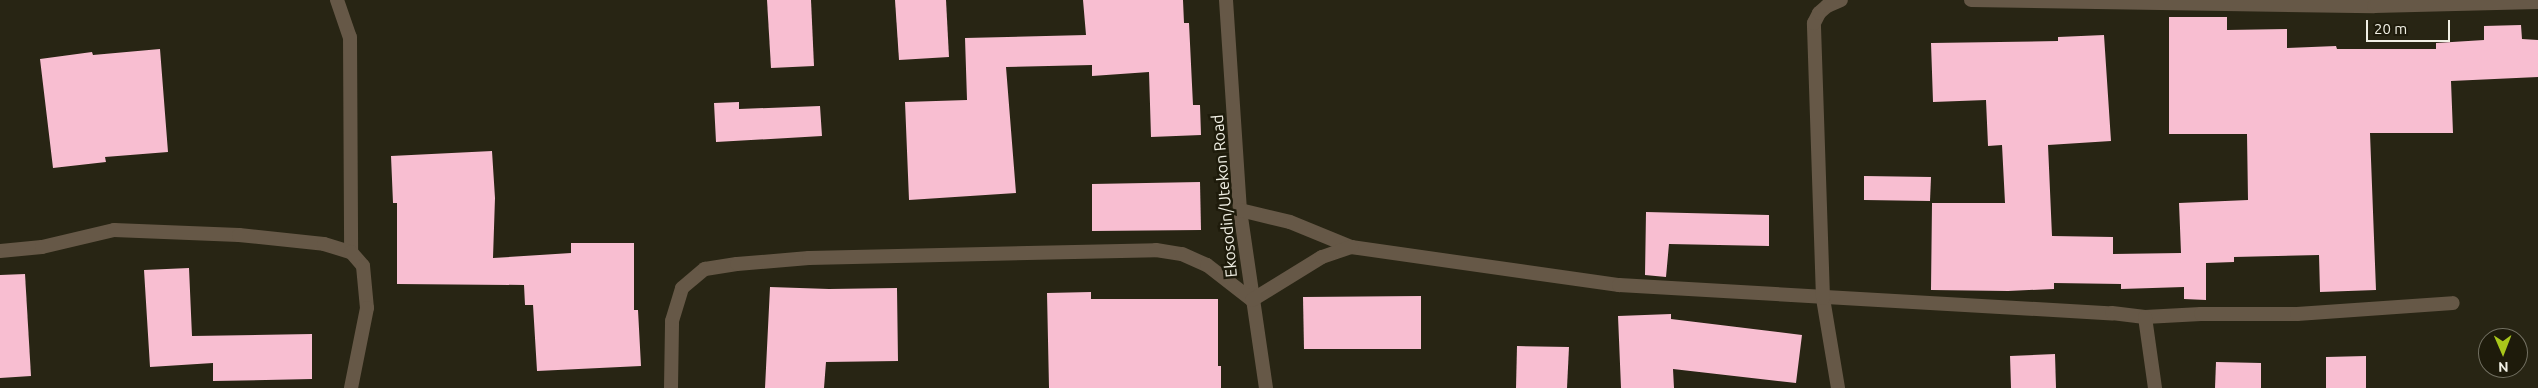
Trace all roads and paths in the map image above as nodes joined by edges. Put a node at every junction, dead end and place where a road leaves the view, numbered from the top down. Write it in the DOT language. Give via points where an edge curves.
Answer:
graph roads {
  1 [pos="337,0"];
  2 [pos="1226,0"];
  3 [pos="1841,0"];
  4 [pos="1971,0"];
  5 [pos="2538,2"];
  6 [pos="1825,3"];
  7 [pos="1240,210"];
  8 [pos="1351,247"];
  9 [pos="0,251"];
  10 [pos="351,252"];
  11 [pos="1823,298"];
  12 [pos="1252,300"];
  13 [pos="2452,303"];
  14 [pos="2145,317"];
  15 [pos="351,388"];
  16 [pos="672,388"];
  17 [pos="1266,388"];
  18 [pos="1838,388"];
  19 [pos="2155,388"];
  1 -- 10 [label="street" via="350,37"];
  2 -- 7 [label="street, Ekosodin/Utekon Road"];
  3 -- 6 [label="street"];
  4 -- 5 [label="street" via="2374,6"];
  6 -- 11 [label="street" via="1814,23"];
  7 -- 8 [label="street" via="1290,222"];
  7 -- 12 [label="street, Ekosodin/Utekon Road"];
  8 -- 11 [label="street" via="1619,285"];
  8 -- 12 [label="street" via="1322,257"];
  9 -- 10 [label="street" via="42,247 114,230 239,235 324,244"];
  10 -- 15 [label="street" via="363,266 367,308"];
  11 -- 14 [label="street"];
  11 -- 18 [label="street"];
  12 -- 16 [label="street" via="1207,264 1182,254 1156,250 809,258 737,264 705,269 682,288 672,321"];
  12 -- 17 [label="street, Ekosodin/Utekon Road"];
  13 -- 14 [label="street" via="2298,314"];
  14 -- 19 [label="street"];
}
